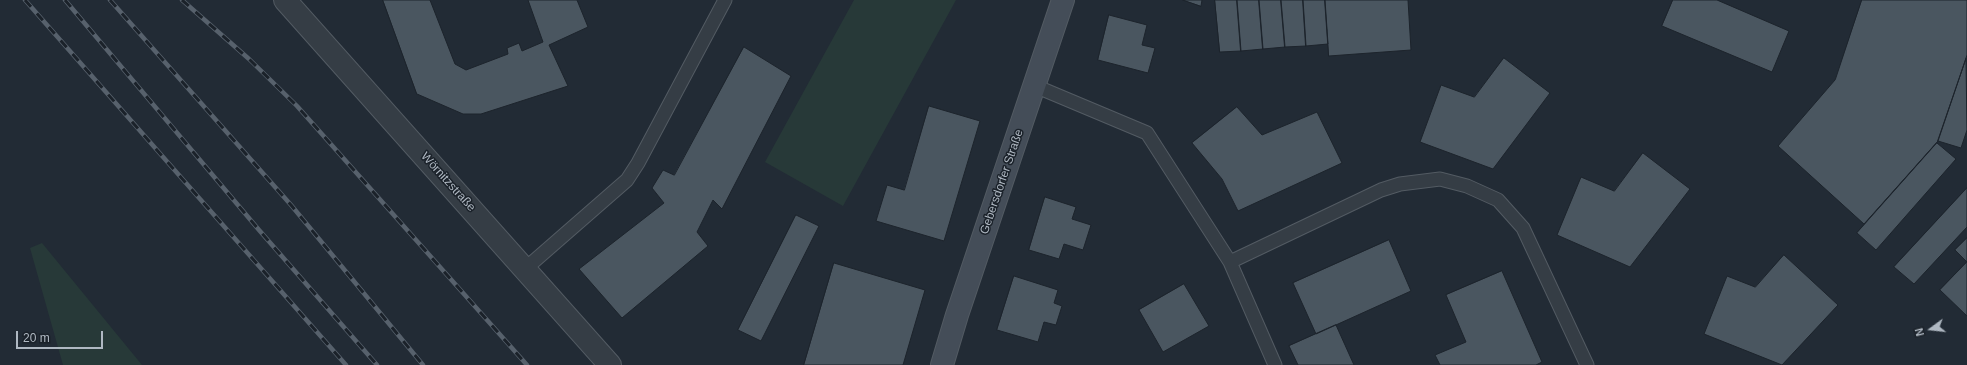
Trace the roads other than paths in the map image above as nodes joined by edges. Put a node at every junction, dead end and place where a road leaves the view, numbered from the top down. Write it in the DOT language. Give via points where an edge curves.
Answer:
graph roads {
  1 [pos="285,0"];
  2 [pos="725,0"];
  3 [pos="1064,0"];
  4 [pos="1035,86"];
  5 [pos="1230,262"];
  6 [pos="525,269"];
  7 [pos="610,365"];
  8 [pos="942,365"];
  9 [pos="1275,365"];
  10 [pos="1587,365"];
  1 -- 6 [label="street, Wörnitzstraße"];
  2 -- 6 [label="lane" via="627,180"];
  3 -- 4 [label="main road, Gebersdorfer Straße"];
  4 -- 5 [label="lane" via="1146,133"];
  4 -- 8 [label="main road, Gebersdorfer Straße"];
  5 -- 9 [label="lane"];
  5 -- 10 [label="lane" via="1381,190 1400,184 1440,179 1467,186 1498,200 1523,228"];
  6 -- 7 [label="street, Wörnitzstraße"];
}
